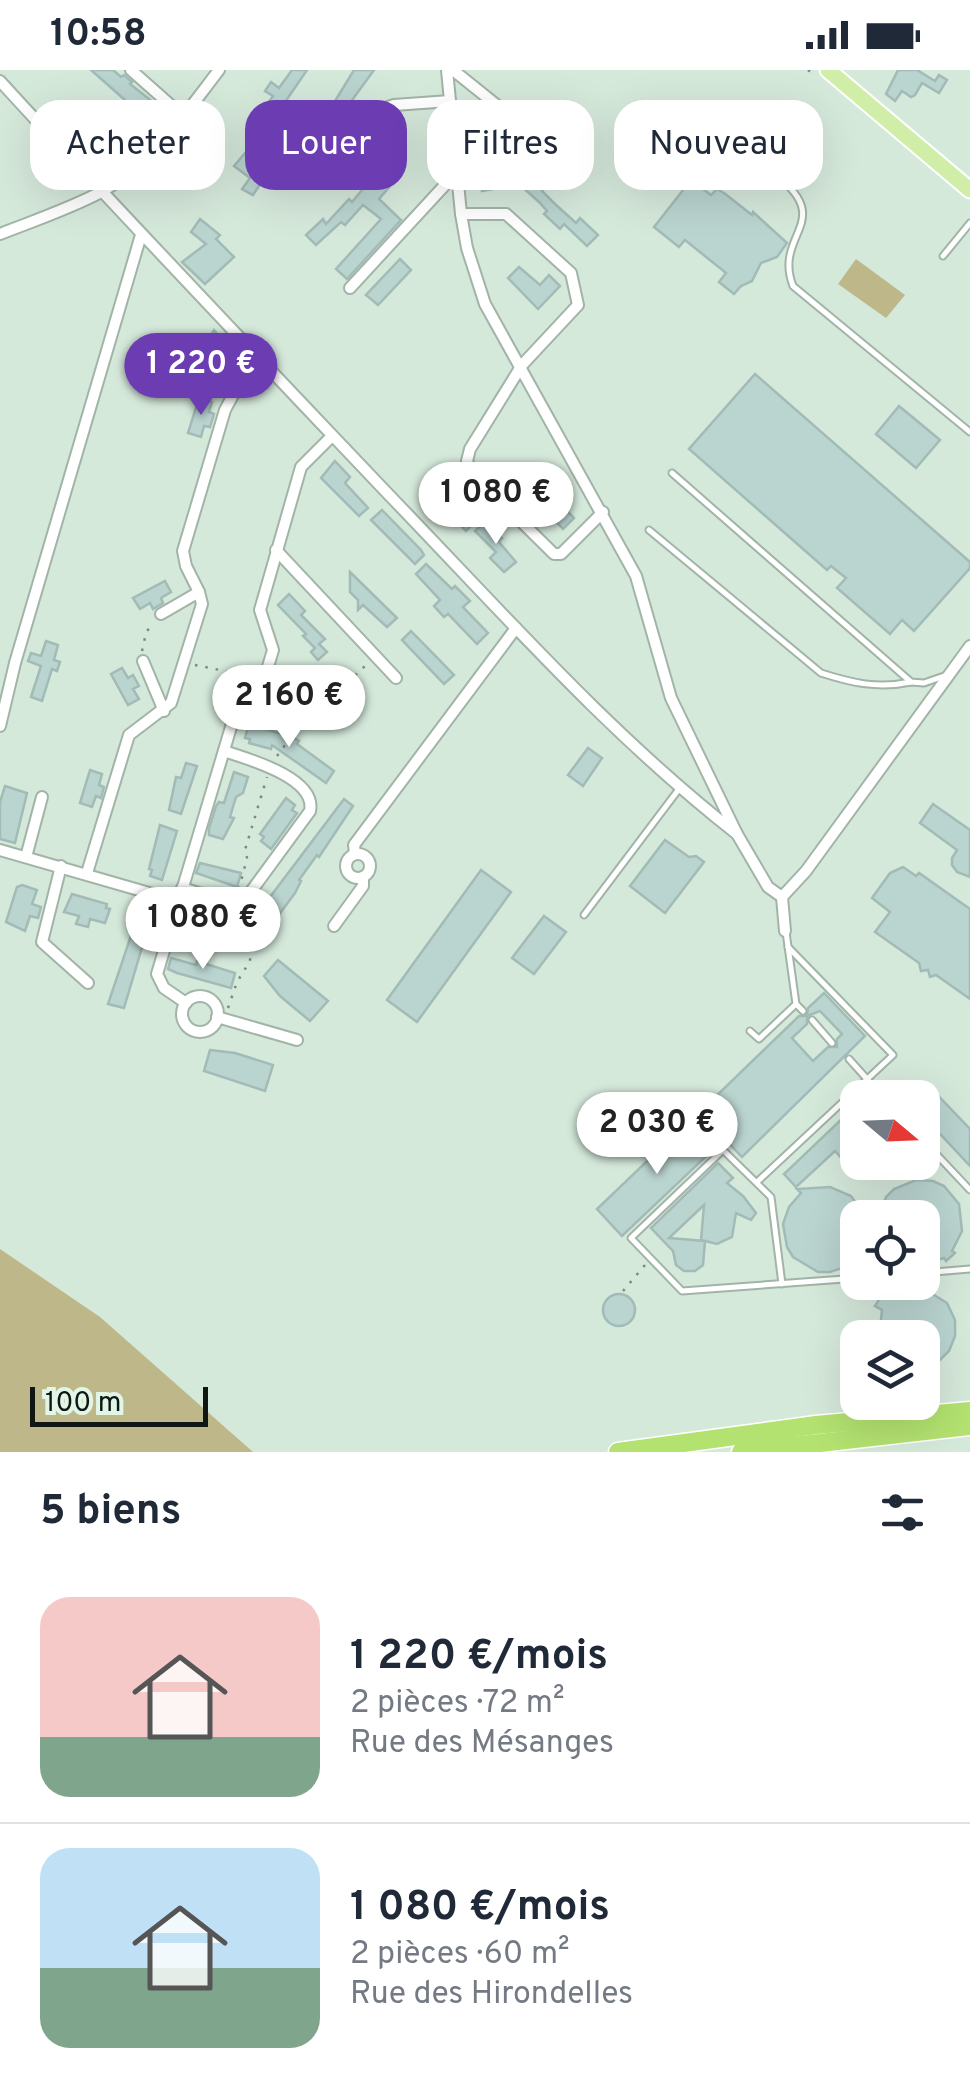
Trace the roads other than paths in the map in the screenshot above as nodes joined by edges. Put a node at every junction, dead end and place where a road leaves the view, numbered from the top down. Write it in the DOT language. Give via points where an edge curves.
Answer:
graph roads {
  1 [pos="130,70"];
  2 [pos="219,70"];
  3 [pos="450,70"];
  4 [pos="828,70"];
  5 [pos="0,81"];
  6 [pos="164,100"];
  7 [pos="197,100"];
  8 [pos="450,100"];
  9 [pos="489,100"];
  10 [pos="105,190"];
  11 [pos="440,190"];
  12 [pos="458,190"];
  13 [pos="793,190"];
  14 [pos="970,190"];
  15 [pos="102,192"];
  16 [pos="460,214"];
  17 [pos="970,223"];
  18 [pos="0,234"];
  19 [pos="141,235"];
  20 [pos="943,256"];
  21 [pos="350,288"];
  22 [pos="264,365"];
  23 [pos="522,366"];
  24 [pos="970,432"];
  25 [pos="332,436"];
  26 [pos="672,473"];
  27 [pos="603,512"];
  28 [pos="649,530"];
  29 [pos="276,550"];
  30 [pos="199,592"];
  31 [pos="161,614"];
  32 [pos="516,628"];
  33 [pos="970,646"];
  34 [pos="2,659"];
  35 [pos="144,660"];
  36 [pos="15,663"];
  37 [pos="950,674"];
  38 [pos="396,678"];
  39 [pos="911,682"];
  40 [pos="164,711"];
  41 [pos="0,726"];
  42 [pos="224,751"];
  43 [pos="679,789"];
  44 [pos="42,797"];
  45 [pos="737,834"];
  46 [pos="0,850"];
  47 [pos="354,854"];
  48 [pos="26,857"];
  49 [pos="61,866"];
  50 [pos="87,873"];
  51 [pos="363,877"];
  52 [pos="182,888"];
  53 [pos="782,896"];
  54 [pos="177,901"];
  55 [pos="584,915"];
  56 [pos="334,926"];
  57 [pos="786,931"];
  58 [pos="788,948"];
  59 [pos="88,983"];
  60 [pos="186,1003"];
  61 [pos="796,1004"];
  62 [pos="803,1011"];
  63 [pos="221,1018"];
  64 [pos="812,1020"];
  65 [pos="750,1031"];
  66 [pos="297,1040"];
  67 [pos="832,1042"];
  68 [pos="848,1060"];
  69 [pos="867,1080"];
  70 [pos="840,1105"];
  71 [pos="940,1158"];
  72 [pos="756,1182"];
  73 [pos="970,1190"];
  74 [pos="970,1269"];
  75 [pos="940,1272"];
  76 [pos="840,1279"];
  77 [pos="782,1284"];
  78 [pos="970,1411"];
  79 [pos="970,1426"];
  80 [pos="618,1452"];
  81 [pos="741,1452"];
  1 -- 6 [label="street"];
  2 -- 7 [label="street"];
  3 -- 8 [label="street"];
  3 -- 9 [label="street"];
  4 -- 14 [label="main road"];
  5 -- 15 [label="street"];
  10 -- 15 [label="street"];
  11 -- 21 [label="street"];
  12 -- 16 [label="street"];
  13 -- 24 [label="lane" via="804,210 786,268 793,286"];
  15 -- 18 [label="street"];
  15 -- 19 [label="street"];
  16 -- 23 [label="street" via="485,304"];
  16 -- 23 [label="street" via="506,214 570,273 578,305"];
  17 -- 20 [label="lane"];
  19 -- 22 [label="street"];
  19 -- 36 [label="street"];
  22 -- 25 [label="street"];
  22 -- 30 [label="street" via="225,410 183,551"];
  23 -- 27 [label="street"];
  23 -- 27 [label="street" via="470,449 472,472 554,554"];
  25 -- 29 [label="street" via="301,467"];
  25 -- 32 [label="street"];
  26 -- 39 [label="lane"];
  27 -- 45 [label="street" via="636,576 671,698"];
  28 -- 39 [label="lane" via="821,672 855,684"];
  29 -- 38 [label="street"];
  29 -- 42 [label="street" via="260,610 273,650 261,690 236,716"];
  30 -- 31 [label="street"];
  30 -- 40 [label="street" via="202,604"];
  32 -- 43 [label="street"];
  32 -- 47 [label="street" via="354,845"];
  33 -- 37 [label="street"];
  34 -- 36 [label="street"];
  35 -- 40 [label="street"];
  36 -- 41 [label="street"];
  37 -- 39 [label="lane"];
  37 -- 53 [label="street"];
  40 -- 50 [label="street" via="130,735"];
  42 -- 52 [label="street"];
  42 -- 52 [label="street" via="272,767 309,793 310,811 247,897 232,903"];
  43 -- 45 [label="street"];
  43 -- 55 [label="lane"];
  44 -- 48 [label="street"];
  45 -- 53 [label="street" via="768,887"];
  46 -- 48 [label="street"];
  47 -- 51 [label="street" via="370,862"];
  47 -- 51 [label="street" via="347,871"];
  48 -- 49 [label="street"];
  49 -- 50 [label="street"];
  49 -- 59 [label="street" via="42,942"];
  50 -- 54 [label="street"];
  51 -- 56 [label="street"];
  52 -- 54 [label="street"];
  53 -- 57 [label="street"];
  54 -- 60 [label="street" via="158,981"];
  57 -- 58 [label="lane"];
  58 -- 61 [label="lane"];
  58 -- 69 [label="lane" via="893,1055"];
  60 -- 63 [label="street" via="205,997"];
  60 -- 63 [label="street" via="182,1016 194,1032"];
  61 -- 62 [label="lane"];
  61 -- 65 [label="lane" via="758,1039"];
  63 -- 66 [label="street"];
  64 -- 67 [label="lane"];
  68 -- 69 [label="lane"];
  70 -- 72 [label="lane"];
  71 -- 73 [label="lane"];
  72 -- 77 [label="lane" via="771,1197"];
  72 -- 77 [label="lane" via="723,1150 631,1238 682,1291"];
  74 -- 75 [label="lane"];
  76 -- 77 [label="lane"];
  78 -- 80 [label="highway"];
  79 -- 81 [label="highway"];
}
